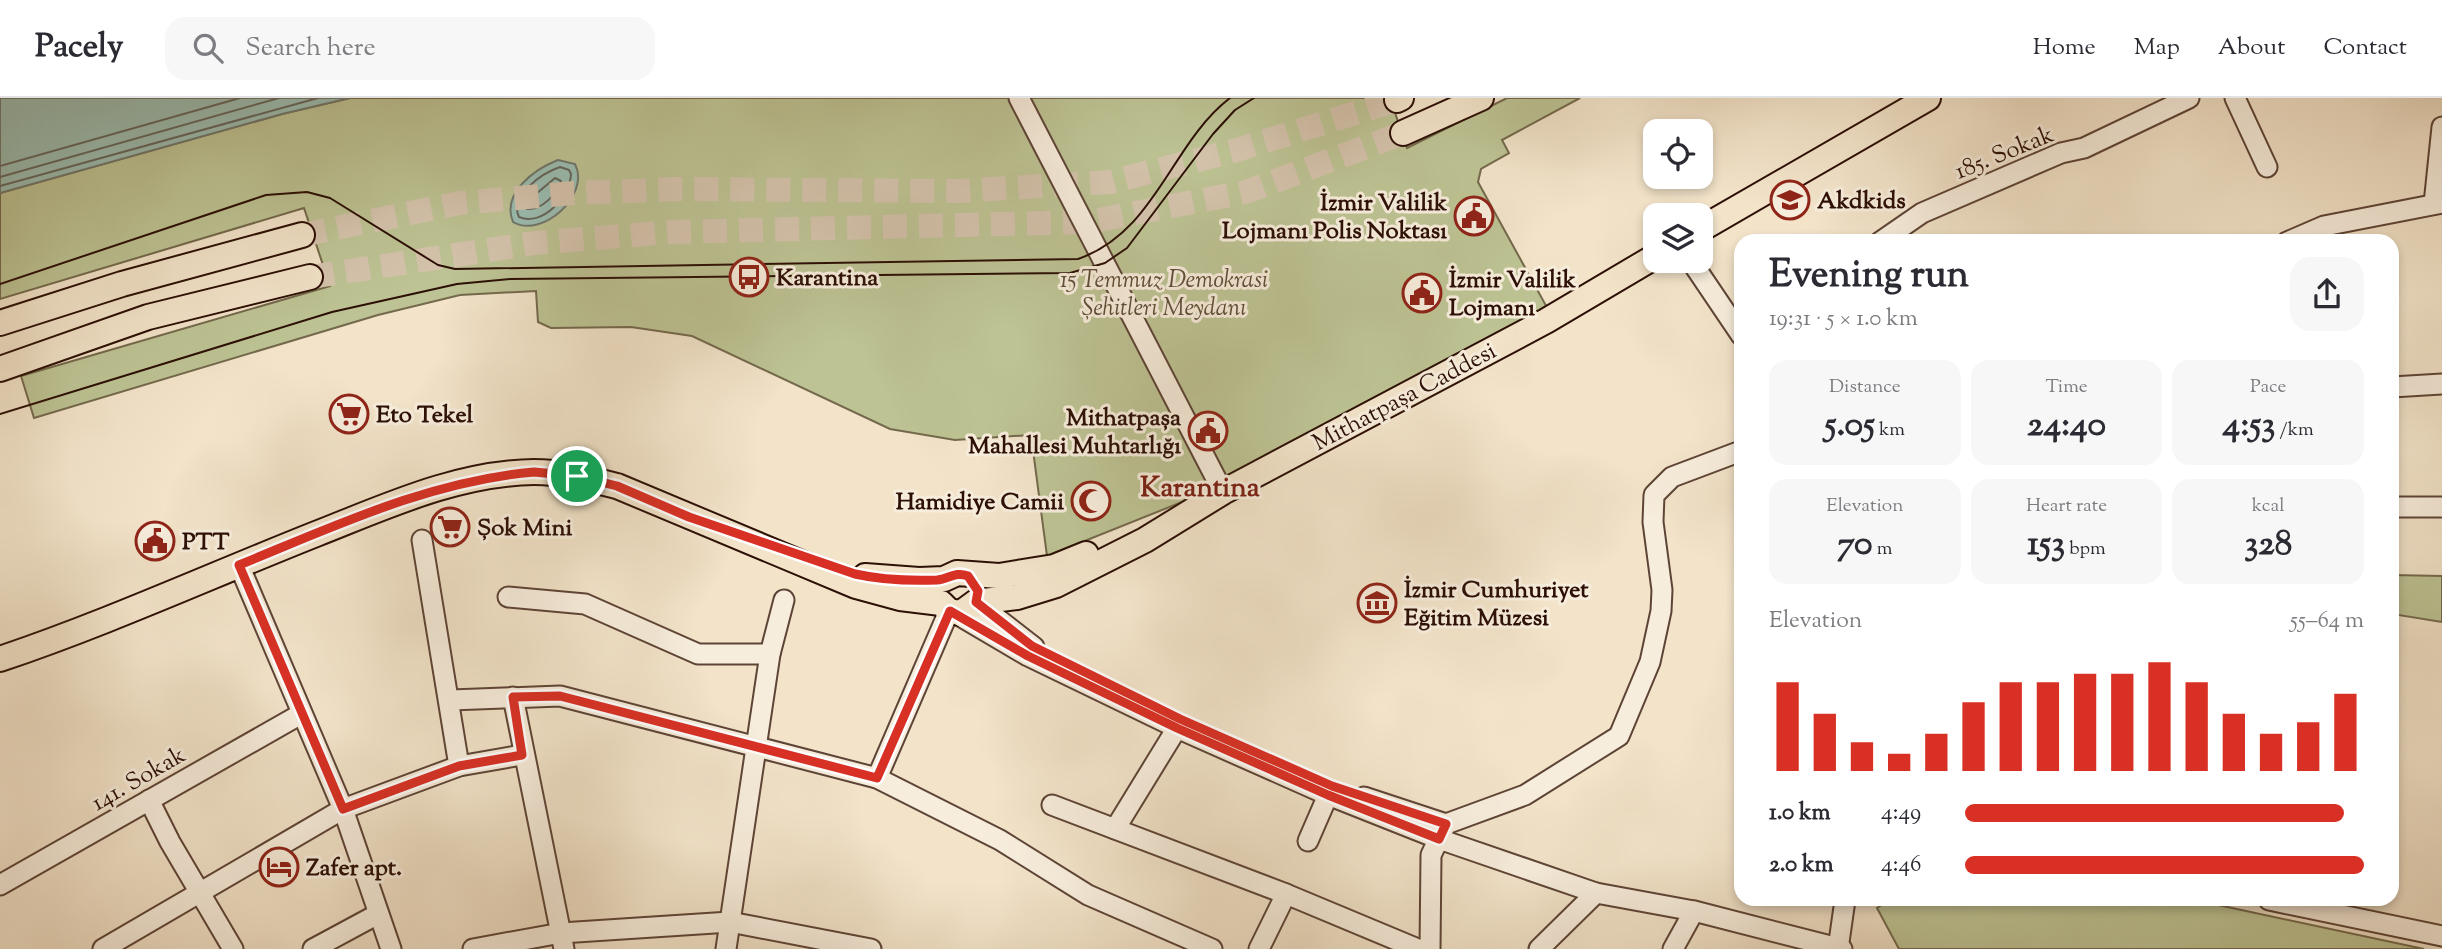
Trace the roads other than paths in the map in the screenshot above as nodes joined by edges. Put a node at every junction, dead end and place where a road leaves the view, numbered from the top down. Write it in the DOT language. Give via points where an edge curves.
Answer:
graph roads {
  1 [pos="1020,98"];
  2 [pos="1481,98"];
  3 [pos="1928,98"];
  4 [pos="2189,98"];
  5 [pos="2235,98"];
  6 [pos="2442,127"];
  7 [pos="1403,133"];
  8 [pos="2267,167"];
  9 [pos="2438,203"];
  10 [pos="1713,222"];
  11 [pos="1892,234"];
  12 [pos="2307,234"];
  13 [pos="302,235"];
  14 [pos="1643,264"];
  15 [pos="1699,273"];
  16 [pos="310,277"];
  17 [pos="0,323"];
  18 [pos="1734,325"];
  19 [pos="0,369"];
  20 [pos="2442,384"];
  21 [pos="2399,387"];
  22 [pos="1734,454"];
  23 [pos="1223,492"];
  24 [pos="2399,507"];
  25 [pos="2442,507"];
  26 [pos="422,540"];
  27 [pos="239,565"];
  28 [pos="508,597"];
  29 [pos="784,600"];
  30 [pos="953,602"];
  31 [pos="770,654"];
  32 [pos="0,659"];
  33 [pos="513,697"];
  34 [pos="451,700"];
  35 [pos="301,714"];
  36 [pos="1177,728"];
  37 [pos="757,749"];
  38 [pos="522,755"];
  39 [pos="459,766"];
  40 [pos="877,778"];
  41 [pos="1328,795"];
  42 [pos="149,800"];
  43 [pos="1052,805"];
  44 [pos="343,809"];
  45 [pos="1115,829"];
  46 [pos="1442,832"];
  47 [pos="1308,841"];
  48 [pos="0,886"];
  49 [pos="199,891"];
  50 [pos="1596,893"];
  51 [pos="1286,894"];
  52 [pos="1844,906"];
  53 [pos="2298,906"];
  54 [pos="1693,911"];
  55 [pos="378,914"];
  56 [pos="730,922"];
  57 [pos="2442,936"];
  58 [pos="562,941"];
  59 [pos="111,947"];
  60 [pos="233,949"];
  61 [pos="313,949"];
  62 [pos="391,949"];
  63 [pos="473,949"];
  64 [pos="726,949"];
  65 [pos="871,949"];
  66 [pos="1212,949"];
  67 [pos="1259,949"];
  68 [pos="1418,949"];
  69 [pos="1430,949"];
  70 [pos="1539,949"];
  71 [pos="1673,949"];
  72 [pos="1838,949"];
  1 -- 23 [label="street"];
  2 -- 7 [label="main road"];
  3 -- 10 [label="main road"];
  4 -- 11 [label="street, 185. Sokak" via="2084,148 2061,153 1922,213"];
  5 -- 8 [label="street"];
  6 -- 9 [label="street"];
  9 -- 12 [label="street" via="2324,226"];
  13 -- 17 [label="main road"];
  14 -- 23 [label="main road, Mithatpaşa Caddesi" via="1546,321"];
  15 -- 18 [label="street"];
  16 -- 19 [label="main road" via="148,317"];
  20 -- 21 [label="street"];
  22 -- 46 [label="street" via="1672,477 1654,495 1663,601 1650,662 1619,736 1525,796"];
  23 -- 30 [label="main road, Mithatpaşa Caddesi" via="1145,540 1056,585 1017,597"];
  23 -- 30 [label="main road, Mithatpaşa Caddesi" via="1065,563 999,576 968,576 978,591"];
  24 -- 25 [label="street"];
  26 -- 34 [label="street" via="430,604"];
  27 -- 30 [label="main road, Mithatpaşa Caddesi" via="408,497 497,475 534,472 617,486 689,517"];
  27 -- 32 [label="main road, Mithatpaşa Caddesi"];
  27 -- 35 [label="street"];
  28 -- 31 [label="street" via="585,604 698,653"];
  29 -- 31 [label="street"];
  30 -- 36 [label="street" via="1028,656"];
  30 -- 40 [label="street"];
  30 -- 46 [label="street" via="1180,719"];
  31 -- 37 [label="street"];
  33 -- 34 [label="street"];
  33 -- 37 [label="street" via="560,696"];
  33 -- 38 [label="street"];
  34 -- 39 [label="street"];
  35 -- 42 [label="street, 141. Sokak"];
  35 -- 44 [label="street"];
  36 -- 41 [label="street"];
  36 -- 45 [label="street"];
  37 -- 40 [label="street"];
  37 -- 56 [label="street"];
  38 -- 39 [label="street"];
  38 -- 58 [label="street"];
  39 -- 44 [label="street"];
  40 -- 66 [label="street" via="1000,840 1088,895"];
  41 -- 46 [label="street"];
  41 -- 47 [label="street"];
  42 -- 48 [label="street, 141. Sokak"];
  42 -- 49 [label="street"];
  43 -- 45 [label="street"];
  44 -- 49 [label="street"];
  44 -- 55 [label="street"];
  45 -- 51 [label="street"];
  46 -- 50 [label="street"];
  46 -- 69 [label="street" via="1431,855"];
  49 -- 59 [label="street"];
  49 -- 60 [label="street"];
  50 -- 54 [label="street"];
  50 -- 70 [label="street"];
  51 -- 67 [label="street"];
  51 -- 68 [label="street"];
  52 -- 72 [label="street"];
  53 -- 57 [label="street"];
  54 -- 71 [label="street"];
  54 -- 72 [label="street"];
  55 -- 61 [label="street"];
  55 -- 62 [label="street"];
  56 -- 58 [label="street"];
  56 -- 64 [label="street"];
  56 -- 65 [label="street"];
  58 -- 63 [label="street"];
}
